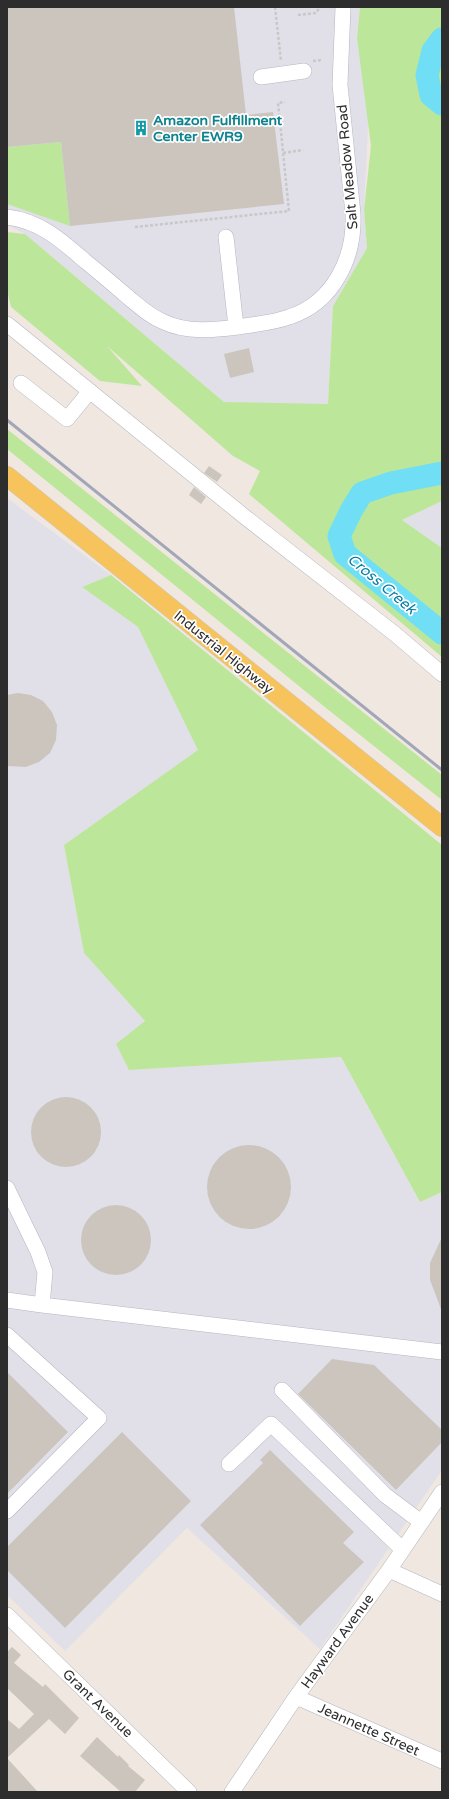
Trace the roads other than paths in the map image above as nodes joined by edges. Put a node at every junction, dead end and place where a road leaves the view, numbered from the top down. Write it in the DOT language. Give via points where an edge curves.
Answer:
graph roads {
  1 [pos="343,7"];
  2 [pos="307,67"];
  3 [pos="261,77"];
  4 [pos="7,217"];
  5 [pos="226,237"];
  6 [pos="7,324"];
  7 [pos="236,327"];
  8 [pos="21,383"];
  9 [pos="90,391"];
  10 [pos="7,476"];
  11 [pos="442,674"];
  12 [pos="442,827"];
  13 [pos="7,1188"];
  14 [pos="7,1300"];
  15 [pos="42,1305"];
  16 [pos="7,1335"];
  17 [pos="442,1352"];
  18 [pos="282,1390"];
  19 [pos="229,1464"];
  20 [pos="442,1492"];
  21 [pos="7,1511"];
  22 [pos="421,1522"];
  23 [pos="402,1549"];
  24 [pos="389,1570"];
  25 [pos="442,1594"];
  26 [pos="7,1615"];
  27 [pos="296,1697"];
  28 [pos="442,1761"];
  29 [pos="189,1792"];
  30 [pos="232,1792"];
  1 -- 7 [label="street, Salt Meadow Road" via="340,86 354,224 347,260 326,294 310,307 282,319"];
  2 -- 3 [label="street"];
  4 -- 7 [label="street, Salt Meadow Road" via="29,222 53,234 146,312 163,322 180,328 199,330"];
  5 -- 7 [label="street"];
  6 -- 9 [label="street"];
  8 -- 9 [label="street" via="67,419"];
  9 -- 11 [label="street"];
  10 -- 12 [label="main road, Industrial Highway"];
  13 -- 15 [label="street" via="45,1272"];
  14 -- 15 [label="street"];
  15 -- 17 [label="street"];
  16 -- 21 [label="street" via="99,1418"];
  18 -- 22 [label="street" via="385,1495"];
  19 -- 23 [label="street" via="271,1424"];
  20 -- 22 [label="street, Hayward Avenue"];
  22 -- 23 [label="street, Hayward Avenue"];
  23 -- 24 [label="street, Hayward Avenue"];
  24 -- 25 [label="street"];
  24 -- 27 [label="street, Hayward Avenue"];
  26 -- 29 [label="street, Grant Avenue"];
  27 -- 28 [label="street, Jeannette Street"];
  27 -- 30 [label="street, Hayward Avenue"];
}
